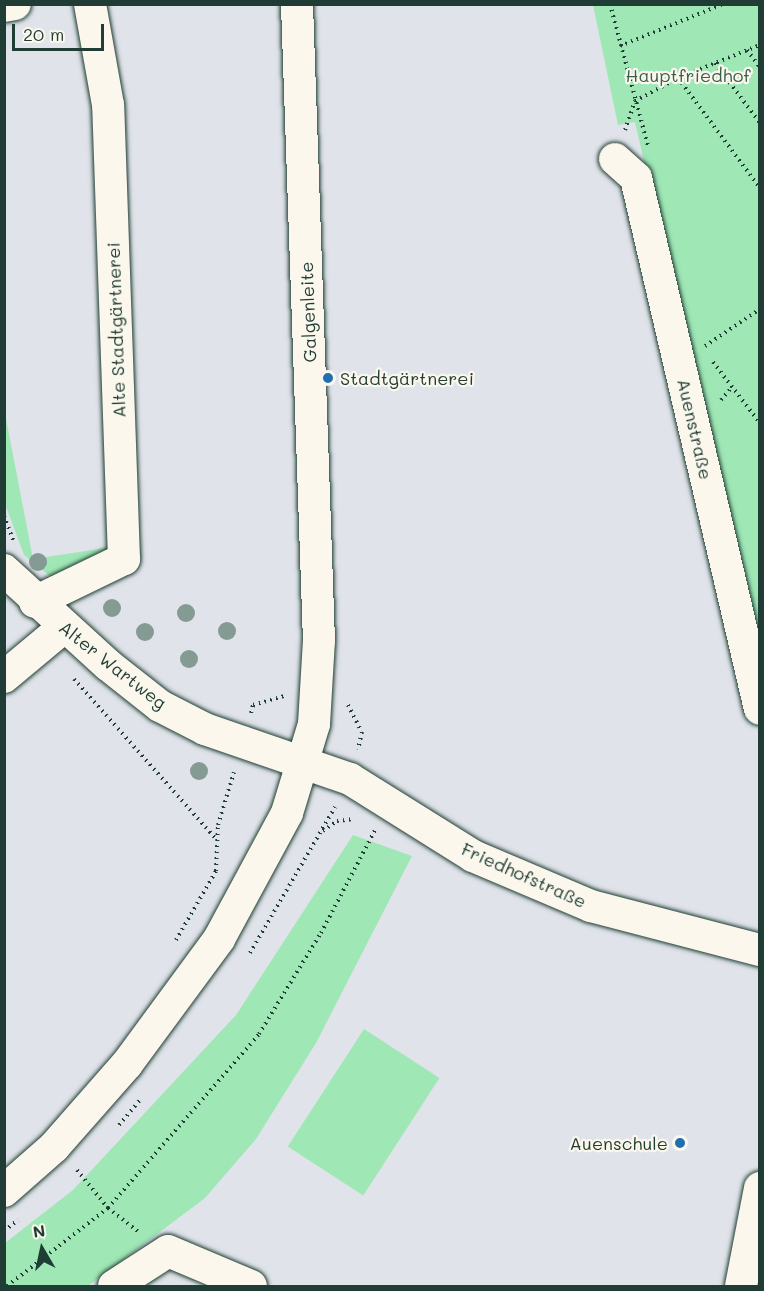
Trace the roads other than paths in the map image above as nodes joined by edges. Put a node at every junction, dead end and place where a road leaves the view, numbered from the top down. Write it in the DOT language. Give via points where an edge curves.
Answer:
graph roads {
  1 [pos="15,4"];
  2 [pos="90,4"];
  3 [pos="297,4"];
  4 [pos="4,6"];
  5 [pos="615,159"];
  6 [pos="10,559"];
  7 [pos="35,602"];
  8 [pos="56,634"];
  9 [pos="4,677"];
  10 [pos="759,709"];
  11 [pos="304,763"];
  12 [pos="759,950"];
  13 [pos="759,1188"];
  14 [pos="4,1191"];
  15 [pos="114,1287"];
  16 [pos="251,1287"];
  17 [pos="741,1287"];
  1 -- 4 [label="street"];
  2 -- 7 [label="street, Alte Stadtgärtnerei" via="108,105 124,559"];
  3 -- 11 [label="street, Galgenleite" via="319,641 314,724"];
  5 -- 10 [label="street, Auenstraße" via="636,178"];
  6 -- 7 [label="street, Alter Wartweg"];
  7 -- 8 [label="street, Alter Wartweg"];
  8 -- 9 [label="street"];
  8 -- 11 [label="street, Alter Wartweg" via="160,706 205,729"];
  11 -- 12 [label="street, Friedhofstraße" via="350,779 473,856 591,906"];
  11 -- 14 [label="street, Galgenleite" via="287,813 259,869 219,939 177,999 127,1064 54,1147"];
  13 -- 17 [label="street"];
  15 -- 16 [label="street" via="156,1244"];
}
